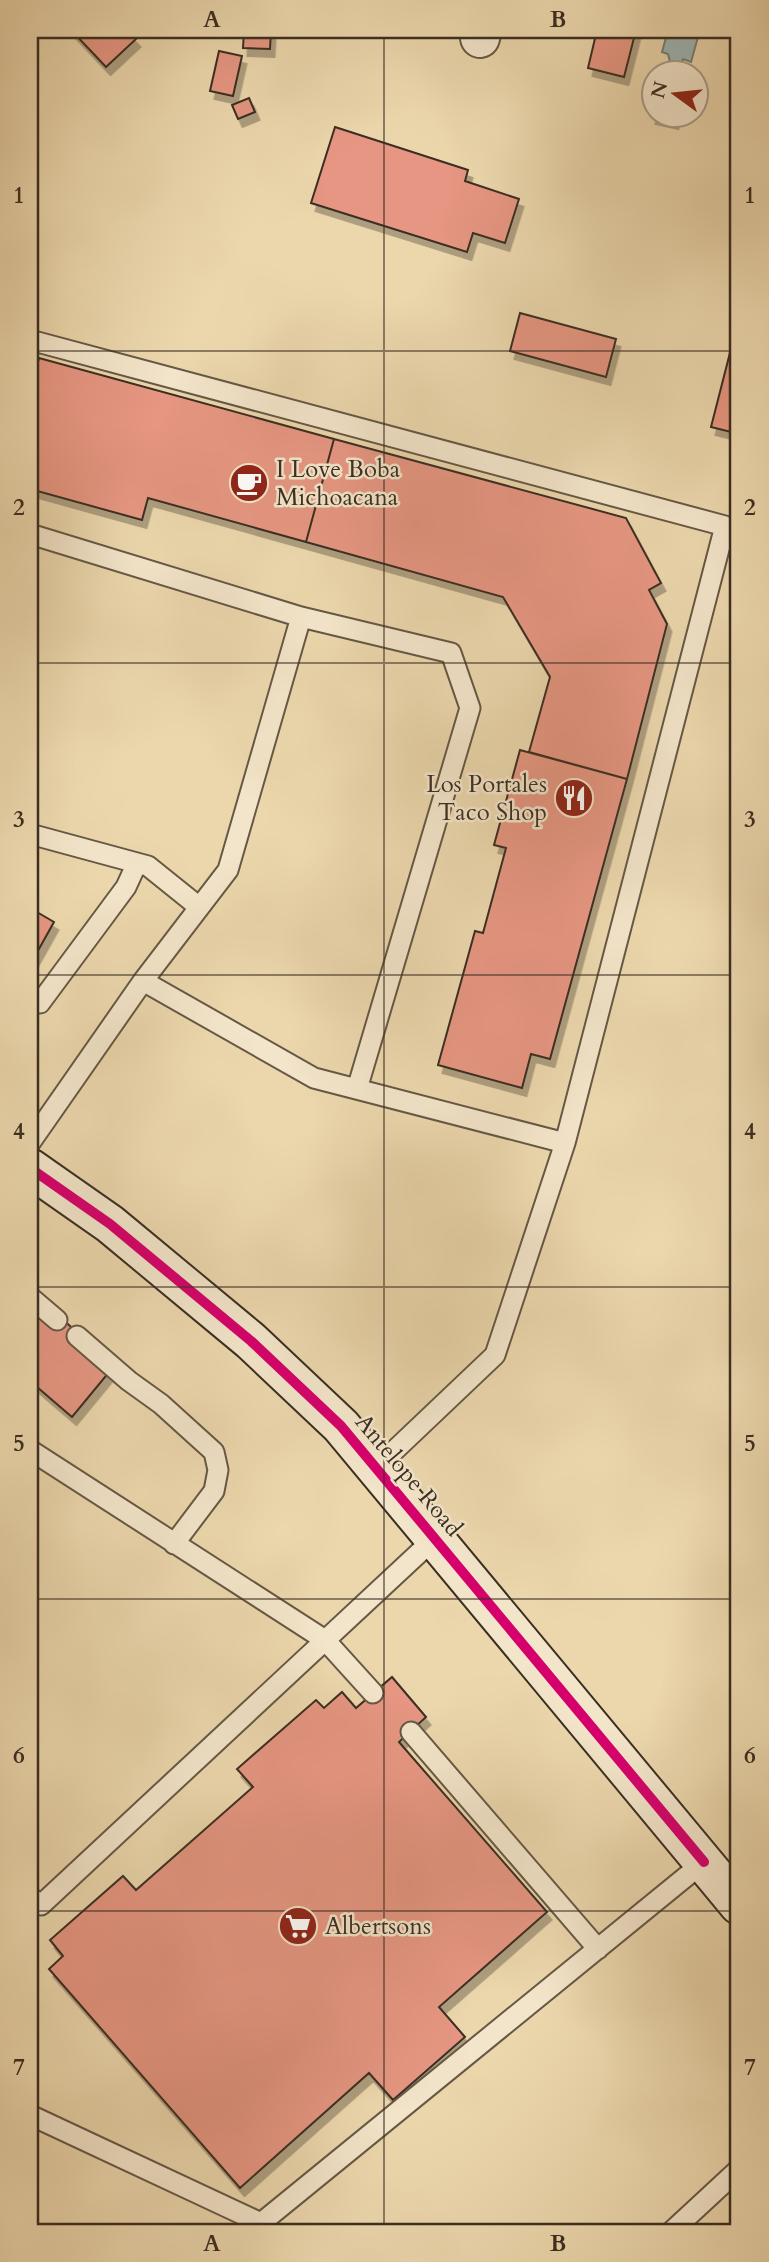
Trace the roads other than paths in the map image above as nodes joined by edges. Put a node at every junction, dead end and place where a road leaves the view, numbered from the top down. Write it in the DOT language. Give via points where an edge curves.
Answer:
graph roads {
  1 [pos="30,340"];
  2 [pos="30,534"];
  3 [pos="301,617"];
  4 [pos="30,834"];
  5 [pos="137,863"];
  6 [pos="199,907"];
  7 [pos="143,981"];
  8 [pos="30,1003"];
  9 [pos="358,1089"];
  10 [pos="30,1143"];
  11 [pos="565,1143"];
  12 [pos="30,1168"];
  13 [pos="30,1297"];
  14 [pos="57,1320"];
  15 [pos="77,1336"];
  16 [pos="30,1450"];
  17 [pos="376,1468"];
  18 [pos="435,1538"];
  19 [pos="174,1544"];
  20 [pos="325,1640"];
  21 [pos="373,1693"];
  22 [pos="411,1732"];
  23 [pos="704,1863"];
  24 [pos="30,1897"];
  25 [pos="739,1905"];
  26 [pos="598,1949"];
  27 [pos="30,2115"];
  28 [pos="739,2169"];
  29 [pos="671,2232"];
  1 -- 11 [label="lane" via="725,526"];
  2 -- 3 [label="lane"];
  3 -- 6 [label="lane" via="228,870"];
  3 -- 9 [label="lane" via="451,653 470,708"];
  4 -- 5 [label="lane"];
  5 -- 6 [label="lane" via="148,866"];
  5 -- 8 [label="lane" via="126,887 40,1003"];
  6 -- 7 [label="lane"];
  7 -- 9 [label="lane" via="314,1078"];
  7 -- 10 [label="lane"];
  9 -- 11 [label="lane"];
  11 -- 17 [label="lane" via="495,1355"];
  12 -- 17 [label="main road, Antelope Road" via="110,1224 251,1341 341,1426"];
  13 -- 14 [label="lane"];
  15 -- 19 [label="lane" via="214,1452 218,1470 214,1491"];
  16 -- 19 [label="lane"];
  17 -- 18 [label="main road, Antelope Road"];
  18 -- 20 [label="lane"];
  18 -- 23 [label="main road, Antelope Road"];
  19 -- 20 [label="lane"];
  20 -- 21 [label="lane"];
  20 -- 24 [label="lane" via="40,1905"];
  22 -- 26 [label="lane"];
  23 -- 25 [label="main road, Antelope Road"];
  23 -- 26 [label="lane"];
  26 -- 27 [label="lane" via="261,2224"];
  28 -- 29 [label="lane"];
}
